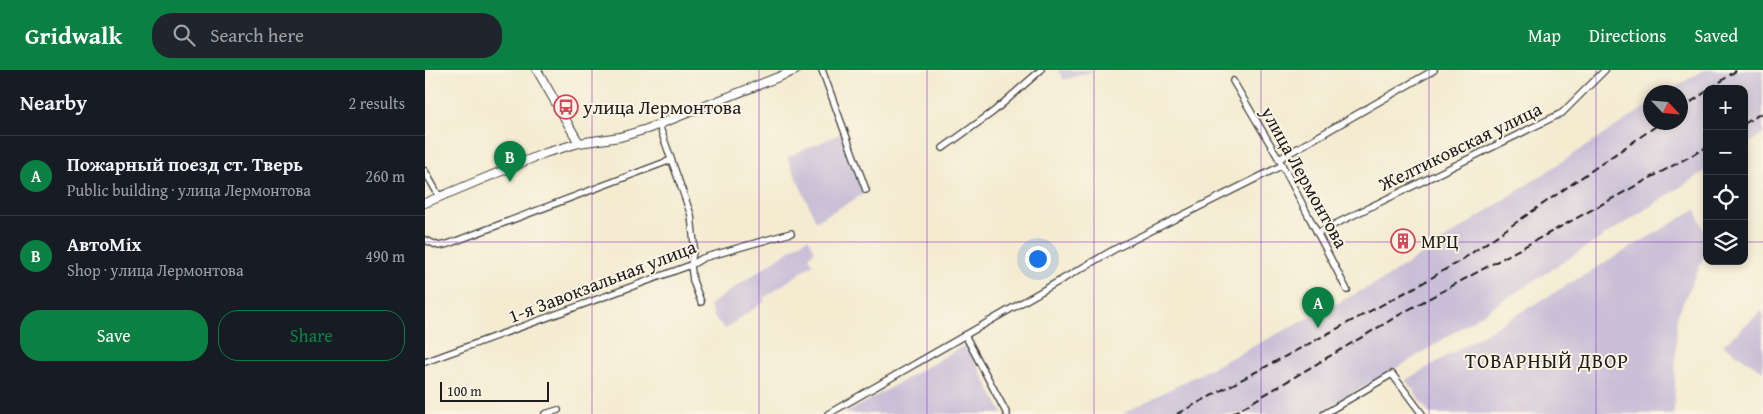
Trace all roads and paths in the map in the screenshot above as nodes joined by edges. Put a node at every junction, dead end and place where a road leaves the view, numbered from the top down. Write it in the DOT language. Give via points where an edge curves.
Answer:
graph roads {
  1 [pos="537,70"];
  2 [pos="796,70"];
  3 [pos="822,70"];
  4 [pos="1041,70"];
  5 [pos="1434,70"];
  6 [pos="1605,70"];
  7 [pos="1233,82"];
  8 [pos="659,125"];
  9 [pos="579,143"];
  10 [pos="943,148"];
  11 [pos="1279,159"];
  12 [pos="671,160"];
  13 [pos="1281,166"];
  14 [pos="425,171"];
  15 [pos="866,190"];
  16 [pos="439,196"];
  17 [pos="425,203"];
  18 [pos="791,233"];
  19 [pos="1317,233"];
  20 [pos="425,240"];
  21 [pos="691,265"];
  22 [pos="1347,290"];
  23 [pos="701,302"];
  24 [pos="965,335"];
  25 [pos="425,362"];
  26 [pos="558,410"];
  27 [pos="545,414"];
  28 [pos="828,414"];
  29 [pos="1007,414"];
  30 [pos="1324,414"];
  31 [pos="1422,414"];
  1 -- 9 [label="main road"];
  2 -- 8 [label="main road"];
  3 -- 15 [label="street"];
  4 -- 10 [label="street" via="993,112"];
  5 -- 11 [label="street"];
  6 -- 19 [label="street, Желтиковская улица" via="1562,113"];
  7 -- 11 [label="street, улица Лермонтова"];
  8 -- 9 [label="main road" via="620,137"];
  8 -- 12 [label="street"];
  9 -- 16 [label="main road" via="545,153"];
  11 -- 13 [label="street, улица Лермонтова"];
  12 -- 20 [label="street" via="448,244 439,246"];
  12 -- 21 [label="street" via="691,215 694,244"];
  13 -- 19 [label="street, улица Лермонтова"];
  13 -- 24 [label="street" via="1115,249"];
  14 -- 16 [label="street"];
  16 -- 17 [label="main road"];
  18 -- 21 [label="street, 1-я Завокзальная улица"];
  19 -- 22 [label="street, улица Лермонтова"];
  21 -- 23 [label="street"];
  21 -- 25 [label="street, 1-я Завокзальная улица"];
  24 -- 28 [label="street"];
  24 -- 29 [label="street"];
  26 -- 27 [label="street"];
  30 -- 31 [label="street" via="1392,374"];
}
